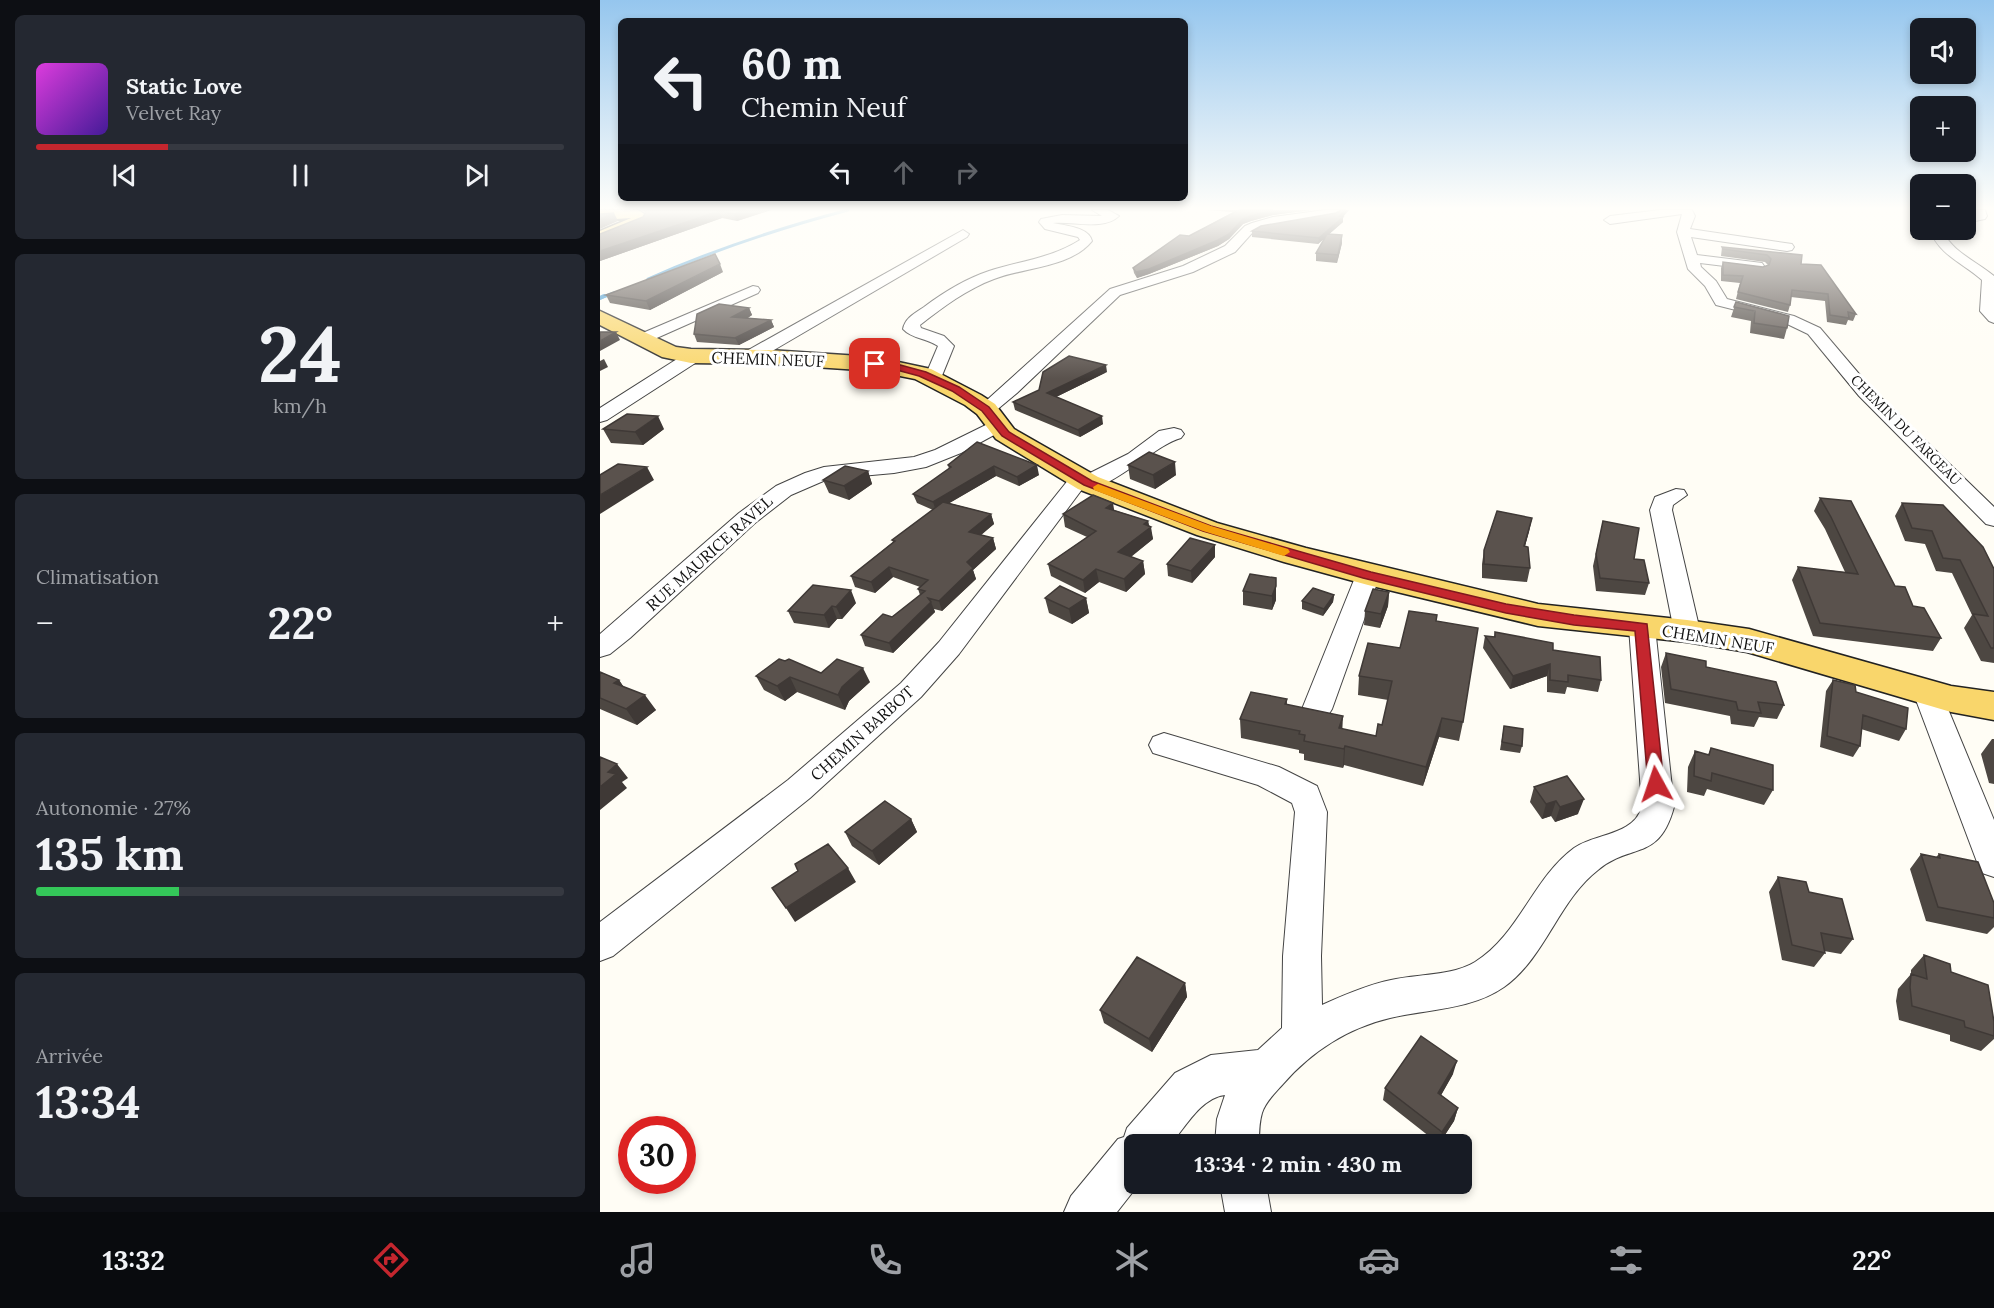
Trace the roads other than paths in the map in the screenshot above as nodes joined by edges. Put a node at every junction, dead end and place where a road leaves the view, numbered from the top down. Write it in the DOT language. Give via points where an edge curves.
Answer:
graph roads {
  1 [pos="906,267"];
  2 [pos="1023,267"];
  3 [pos="1193,267"];
  4 [pos="1694,267"];
  5 [pos="1757,267"];
  6 [pos="1760,267"];
  7 [pos="1976,267"];
  8 [pos="753,290"];
  9 [pos="1994,318"];
  10 [pos="601,320"];
  11 [pos="644,338"];
  12 [pos="694,356"];
  13 [pos="748,357"];
  14 [pos="933,378"];
  15 [pos="600,416"];
  16 [pos="992,417"];
  17 [pos="1174,434"];
  18 [pos="1084,481"];
  19 [pos="1676,495"];
  20 [pos="1994,519"];
  21 [pos="1368,575"];
  22 [pos="1642,627"];
  23 [pos="1687,631"];
  24 [pos="600,648"];
  25 [pos="1927,692"];
  26 [pos="1994,706"];
  27 [pos="1317,709"];
  28 [pos="1164,745"];
  29 [pos="1994,862"];
  30 [pos="600,944"];
  31 [pos="1302,1037"];
  32 [pos="1269,1069"];
  33 [pos="1151,1134"];
  34 [pos="1237,1134"];
  35 [pos="1124,1167"];
  36 [pos="1245,1194"];
  37 [pos="1087,1212"];
  38 [pos="1248,1212"];
  1 -- 13 [label="street"];
  2 -- 14 [label="street" via="960,288 912,323 910,329 932,335 946,346"];
  3 -- 16 [label="street, RUE MAURICE RAVEL" via="1115,291 1011,389"];
  4 -- 20 [label="street, CHEMIN DU FARGEAU" via="1712,285 1721,302 1788,318 1814,331 1865,392"];
  5 -- 6 [label="street"];
  7 -- 9 [label="street" via="1989,279 1988,311"];
  8 -- 11 [label="street"];
  10 -- 11 [label="main road, CHEMIN NEUF"];
  11 -- 12 [label="main road, CHEMIN NEUF" via="670,352"];
  12 -- 13 [label="main road, CHEMIN NEUF"];
  12 -- 15 [label="street"];
  13 -- 14 [label="main road, CHEMIN NEUF" via="893,366"];
  14 -- 16 [label="main road, CHEMIN NEUF"];
  16 -- 18 [label="main road, CHEMIN NEUF" via="1005,434"];
  16 -- 24 [label="street, RUE MAURICE RAVEL" via="943,454 925,461 836,470 776,494"];
  17 -- 18 [label="street" via="1166,435 1135,458"];
  18 -- 21 [label="main road, CHEMIN NEUF" via="1207,529"];
  18 -- 30 [label="street, CHEMIN BARBOT" via="911,690 799,789"];
  19 -- 23 [label="street" via="1663,502 1661,510"];
  21 -- 22 [label="main road, CHEMIN NEUF" via="1538,615"];
  21 -- 27 [label="street"];
  22 -- 23 [label="main road, CHEMIN NEUF"];
  22 -- 31 [label="street" via="1658,807 1650,828 1639,837 1586,858 1555,891 1509,957 1491,973 1448,991 1368,1005"];
  23 -- 25 [label="main road, CHEMIN NEUF" via="1783,650"];
  25 -- 26 [label="main road, CHEMIN NEUF"];
  25 -- 29 [label="street"];
  28 -- 31 [label="street" via="1268,776 1306,795 1311,812 1302,956"];
  31 -- 32 [label="street"];
  32 -- 33 [label="street" via="1211,1076 1190,1088"];
  32 -- 34 [label="street" via="1243,1103"];
  35 -- 37 [label="street"];
  36 -- 38 [label="street"];
}
